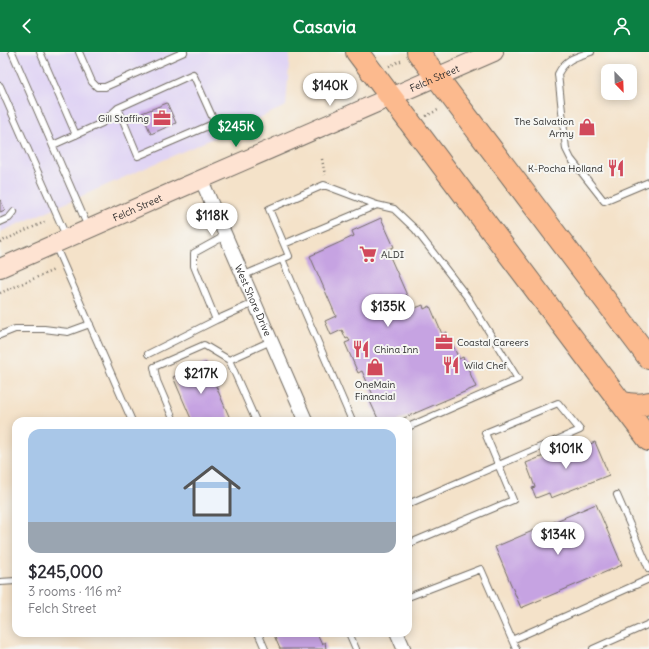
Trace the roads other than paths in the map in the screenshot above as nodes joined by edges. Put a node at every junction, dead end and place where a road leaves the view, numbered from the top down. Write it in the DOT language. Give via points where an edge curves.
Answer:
graph roads {
  1 [pos="12,52"];
  2 [pos="40,52"];
  3 [pos="79,52"];
  4 [pos="184,52"];
  5 [pos="357,52"];
  6 [pos="494,52"];
  7 [pos="591,52"];
  8 [pos="411,56"];
  9 [pos="437,77"];
  10 [pos="0,86"];
  11 [pos="390,97"];
  12 [pos="118,108"];
  13 [pos="76,134"];
  14 [pos="53,145"];
  15 [pos="201,179"];
  16 [pos="649,182"];
  17 [pos="377,205"];
  18 [pos="14,212"];
  19 [pos="0,222"];
  20 [pos="88,228"];
  21 [pos="225,236"];
  22 [pos="61,240"];
  23 [pos="284,244"];
  24 [pos="282,259"];
  25 [pos="0,268"];
  26 [pos="242,276"];
  27 [pos="254,303"];
  28 [pos="216,320"];
  29 [pos="90,324"];
  30 [pos="0,336"];
  31 [pos="271,341"];
  32 [pos="148,354"];
  33 [pos="649,358"];
  34 [pos="229,360"];
  35 [pos="620,402"];
  36 [pos="649,403"];
  37 [pos="130,417"];
  38 [pos="172,417"];
  39 [pos="254,417"];
  40 [pos="304,417"];
  41 [pos="350,417"];
  42 [pos="412,425"];
  43 [pos="649,440"];
  44 [pos="498,466"];
  45 [pos="618,495"];
  46 [pos="412,502"];
  47 [pos="412,542"];
  48 [pos="649,570"];
  49 [pos="649,579"];
  50 [pos="12,581"];
  51 [pos="0,582"];
  52 [pos="412,596"];
  53 [pos="649,624"];
  54 [pos="260,637"];
  55 [pos="351,637"];
  56 [pos="399,637"];
  57 [pos="512,640"];
  58 [pos="265,649"];
  59 [pos="356,649"];
  60 [pos="404,649"];
  61 [pos="516,649"];
  62 [pos="592,649"];
  1 -- 14 [label="lane"];
  2 -- 13 [label="lane"];
  3 -- 4 [label="lane" via="92,82 97,87 105,87"];
  5 -- 11 [label="highway"];
  6 -- 9 [label="street, Felch Street"];
  7 -- 16 [label="lane" via="571,59 562,66 558,74 566,149 604,201"];
  8 -- 9 [label="highway"];
  9 -- 11 [label="street, Felch Street"];
  9 -- 33 [label="highway"];
  10 -- 22 [label="lane"];
  11 -- 15 [label="street, Felch Street"];
  11 -- 35 [label="highway"];
  12 -- 12 [label="lane" via="193,74 214,123 138,156"];
  12 -- 13 [label="lane" via="102,123"];
  13 -- 14 [label="lane"];
  14 -- 20 [label="lane"];
  15 -- 20 [label="street, Felch Street"];
  15 -- 21 [label="street, West Shore Drive"];
  17 -- 23 [label="lane"];
  17 -- 23 [label="lane" via="324,186 317,188 269,209"];
  17 -- 42 [label="lane" via="394,208 415,229 468,298 518,379"];
  18 -- 19 [label="lane"];
  20 -- 22 [label="street, Felch Street"];
  21 -- 26 [label="street, West Shore Drive"];
  21 -- 28 [label="lane" via="194,253 194,266"];
  22 -- 25 [label="street, Felch Street"];
  22 -- 29 [label="lane"];
  23 -- 24 [label="lane" via="289,256"];
  24 -- 26 [label="lane"];
  24 -- 41 [label="lane"];
  26 -- 27 [label="street, West Shore Drive"];
  27 -- 28 [label="lane"];
  27 -- 31 [label="street, West Shore Drive"];
  28 -- 32 [label="lane"];
  29 -- 30 [label="lane" via="68,332 16,329"];
  29 -- 37 [label="lane"];
  31 -- 34 [label="lane"];
  31 -- 40 [label="street, West Shore Drive"];
  34 -- 38 [label="lane" via="204,346 154,367"];
  34 -- 39 [label="lane"];
  35 -- 36 [label="highway" via="639,405"];
  35 -- 43 [label="highway"];
  44 -- 44 [label="lane" via="505,463 580,430 558,403 485,433"];
  44 -- 46 [label="lane"];
  44 -- 47 [label="lane" via="513,500"];
  45 -- 48 [label="lane"];
  49 -- 57 [label="lane"];
  50 -- 51 [label="lane"];
  52 -- 57 [label="lane" via="481,570"];
  53 -- 62 [label="lane"];
  54 -- 58 [label="lane"];
  55 -- 59 [label="lane"];
  56 -- 60 [label="street"];
  57 -- 61 [label="lane"];
}
